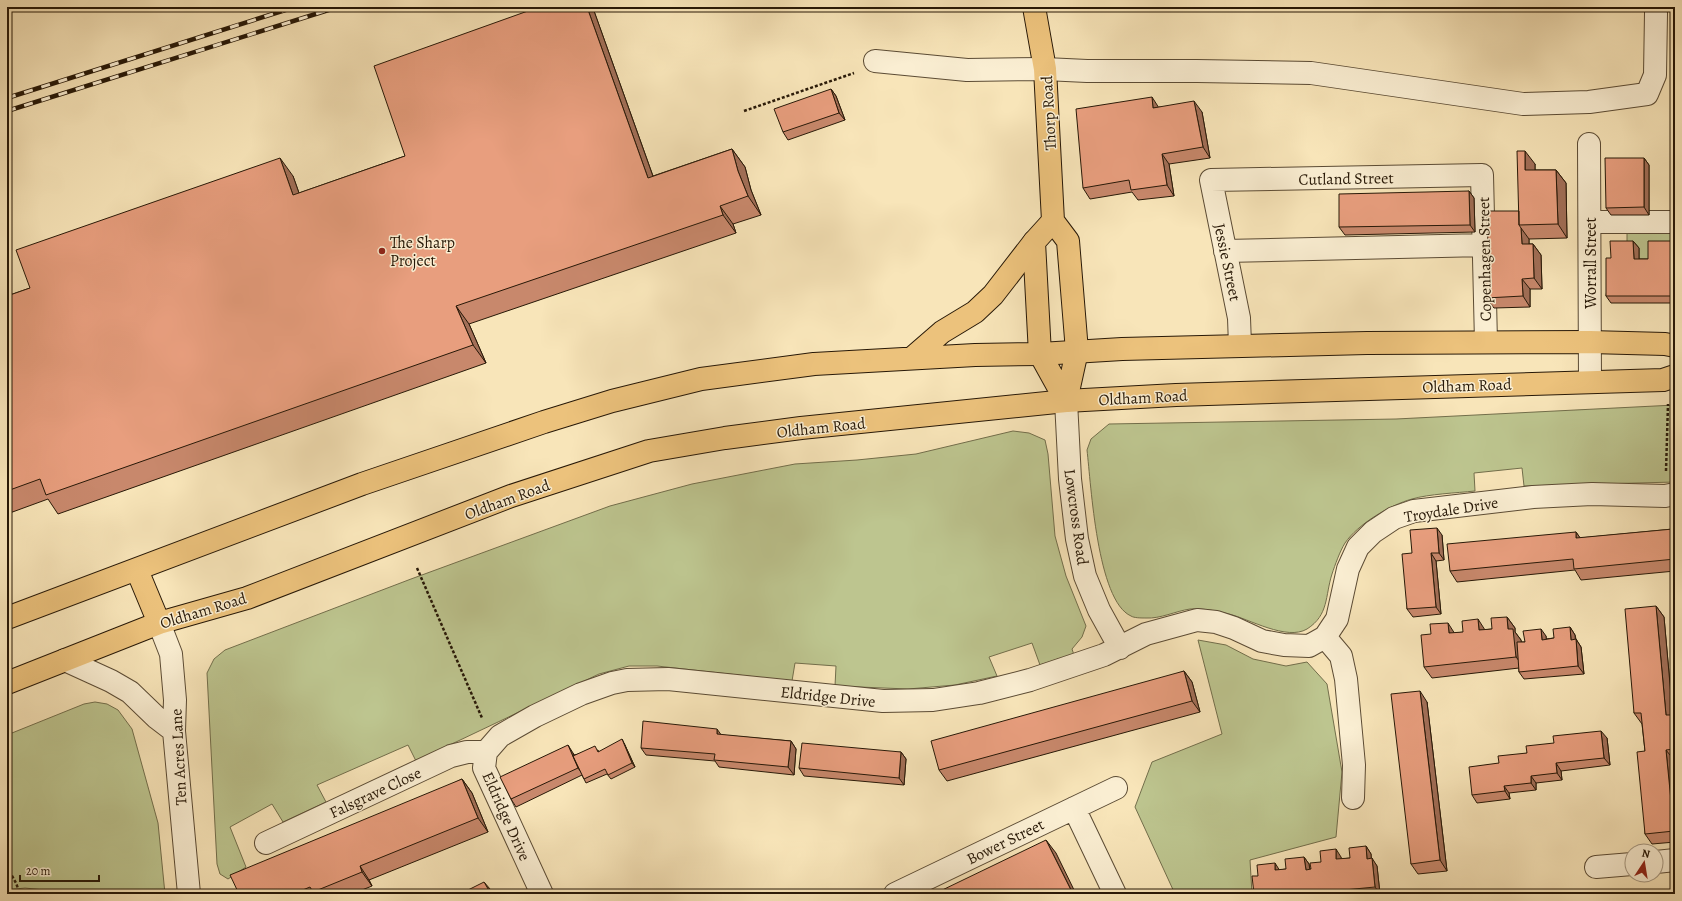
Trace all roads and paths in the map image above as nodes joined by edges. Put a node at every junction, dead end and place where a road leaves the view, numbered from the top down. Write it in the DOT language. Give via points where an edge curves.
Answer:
graph roads {
  1 [pos="1034,7"];
  2 [pos="1656,14"];
  3 [pos="875,61"];
  4 [pos="1046,69"];
  5 [pos="744,111"];
  6 [pos="1589,144"];
  7 [pos="1482,175"];
  8 [pos="1211,180"];
  9 [pos="1053,220"];
  10 [pos="1590,222"];
  11 [pos="1675,222"];
  12 [pos="1034,242"];
  13 [pos="1484,245"];
  14 [pos="1225,251"];
  15 [pos="1486,342"];
  16 [pos="1590,342"];
  17 [pos="1240,345"];
  18 [pos="1675,346"];
  19 [pos="1078,351"];
  20 [pos="1040,354"];
  21 [pos="912,358"];
  22 [pos="1675,376"];
  23 [pos="1590,382"];
  24 [pos="1668,399"];
  25 [pos="1066,401"];
  26 [pos="1665,475"];
  27 [pos="1675,494"];
  28 [pos="417,568"];
  29 [pos="137,570"];
  30 [pos="7,618"];
  31 [pos="159,623"];
  32 [pos="1325,637"];
  33 [pos="1120,648"];
  34 [pos="65,660"];
  35 [pos="7,682"];
  36 [pos="174,731"];
  37 [pos="490,748"];
  38 [pos="1116,788"];
  39 [pos="1353,798"];
  40 [pos="1074,808"];
  41 [pos="266,843"];
  42 [pos="1675,860"];
  43 [pos="1664,861"];
  44 [pos="1624,865"];
  45 [pos="7,867"];
  46 [pos="1596,867"];
  47 [pos="20,894"];
  48 [pos="189,894"];
  49 [pos="542,894"];
  50 [pos="895,894"];
  51 [pos="1115,894"];
  1 -- 4 [label="main road, Thorp Road"];
  2 -- 4 [label="street" via="1654,75 1647,94 1589,102 1523,104 1311,72"];
  3 -- 4 [label="street" via="967,70"];
  3 -- 5 [label="path" via="850,76"];
  4 -- 9 [label="main road, Thorp Road"];
  6 -- 10 [label="street, Worrall Street"];
  7 -- 8 [label="street, Cutland Street"];
  7 -- 13 [label="street, Copenhagen Street"];
  8 -- 14 [label="street, Jessie Street"];
  9 -- 12 [label="main road"];
  9 -- 19 [label="main road" via="1068,241"];
  10 -- 11 [label="street"];
  10 -- 16 [label="street, Worrall Street"];
  12 -- 20 [label="main road"];
  12 -- 21 [label="main road" via="993,295 975,312 942,332"];
  13 -- 14 [label="street"];
  13 -- 15 [label="street, Copenhagen Street"];
  14 -- 17 [label="street, Jessie Street" via="1240,318"];
  15 -- 16 [label="main road"];
  15 -- 17 [label="main road"];
  16 -- 18 [label="main road"];
  16 -- 23 [label="street, Worrall Street"];
  17 -- 19 [label="main road"];
  19 -- 20 [label="main road"];
  19 -- 25 [label="main road"];
  20 -- 21 [label="main road"];
  20 -- 25 [label="main road"];
  21 -- 29 [label="main road" via="814,364 701,379 612,401 362,484"];
  22 -- 23 [label="main road, Oldham Road" via="1663,380"];
  23 -- 25 [label="main road, Oldham Road" via="1176,395"];
  24 -- 26 [label="path"];
  25 -- 31 [label="main road, Oldham Road" via="801,428 649,451 511,496 248,598"];
  25 -- 33 [label="street, Lowcross Road" via="1070,479 1077,539 1085,576 1099,610"];
  27 -- 32 [label="street, Troydale Drive" via="1533,497 1414,511 1394,518 1373,532 1358,547 1348,569 1337,619"];
  28 -- 37 [label="path"];
  29 -- 30 [label="main road"];
  29 -- 31 [label="main road"];
  31 -- 34 [label="main road, Oldham Road"];
  31 -- 36 [label="street, Ten Acres Lane" via="171,654 175,700"];
  32 -- 33 [label="street, Eldridge Drive" via="1309,646 1284,645 1262,641 1216,622 1197,620 1146,634"];
  32 -- 39 [label="street" via="1341,656 1346,679 1354,764"];
  33 -- 37 [label="street, Eldridge Drive" via="1030,680 979,693 933,700 883,702 668,679 627,680 575,697 500,736"];
  34 -- 35 [label="main road, Oldham Road"];
  34 -- 36 [label="street" via="130,692"];
  36 -- 48 [label="street, Ten Acres Lane"];
  37 -- 41 [label="street, Falsgrave Close" via="451,756"];
  37 -- 49 [label="street, Eldridge Drive" via="484,768"];
  38 -- 40 [label="street, Bower Street"];
  40 -- 50 [label="street, Bower Street"];
  40 -- 51 [label="street"];
  42 -- 43 [label="street"];
  44 -- 46 [label="street"];
  45 -- 47 [label="path"];
}
